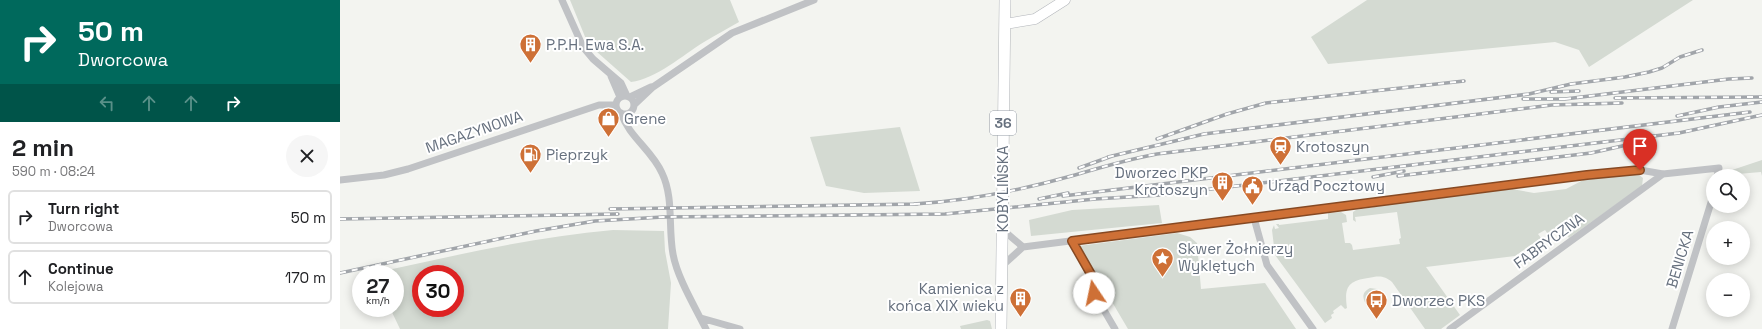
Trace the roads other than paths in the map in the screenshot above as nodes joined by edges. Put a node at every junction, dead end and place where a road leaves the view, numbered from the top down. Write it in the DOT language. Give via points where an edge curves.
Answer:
graph roads {
  1 [pos="562,0"];
  2 [pos="814,0"];
  3 [pos="1005,0"];
  4 [pos="1065,0"];
  5 [pos="1005,24"];
  6 [pos="653,87"];
  7 [pos="626,97"];
  8 [pos="616,105"];
  9 [pos="634,105"];
  10 [pos="621,113"];
  11 [pos="629,113"];
  12 [pos="632,132"];
  13 [pos="1706,169"];
  14 [pos="1710,169"];
  15 [pos="1719,169"];
  16 [pos="1663,174"];
  17 [pos="340,180"];
  18 [pos="1708,213"];
  19 [pos="1254,218"];
  20 [pos="1003,230"];
  21 [pos="1072,241"];
  22 [pos="1023,247"];
  23 [pos="1002,266"];
  24 [pos="701,318"];
  25 [pos="706,329"];
  26 [pos="740,329"];
  27 [pos="1001,329"];
  28 [pos="1115,329"];
  29 [pos="1313,329"];
  30 [pos="1450,329"];
  31 [pos="1672,329"];
  1 -- 7 [label="street" via="583,46 621,83"];
  2 -- 6 [label="street" via="732,33"];
  3 -- 5 [label="main road, KOBYLIŃSKA / 36"];
  4 -- 5 [label="street" via="1035,19"];
  5 -- 20 [label="main road, KOBYLIŃSKA / 36"];
  6 -- 7 [label="street"];
  6 -- 9 [label="street"];
  7 -- 8 [label="street"];
  7 -- 9 [label="street"];
  8 -- 10 [label="street"];
  8 -- 17 [label="street, MAGAZYNOWA" via="592,107 408,169 384,175"];
  9 -- 11 [label="street"];
  10 -- 11 [label="street"];
  10 -- 12 [label="street" via="625,124"];
  11 -- 12 [label="street"];
  12 -- 24 [label="street" via="662,172 670,200 673,254"];
  13 -- 16 [label="street"];
  14 -- 15 [label="street"];
  16 -- 19 [label="street" via="1640,170 1587,175"];
  16 -- 30 [label="street, FABRYCZNA"];
  18 -- 31 [label="street, BENICKA"];
  19 -- 21 [label="street"];
  19 -- 29 [label="street" via="1267,265"];
  20 -- 22 [label="street"];
  20 -- 23 [label="main road, KOBYLIŃSKA / 36"];
  21 -- 22 [label="street"];
  21 -- 28 [label="street" via="1092,276 1094,293"];
  22 -- 23 [label="street"];
  23 -- 27 [label="main road, KOBYLIŃSKA / 36"];
  24 -- 25 [label="street"];
  24 -- 26 [label="street"];
}
